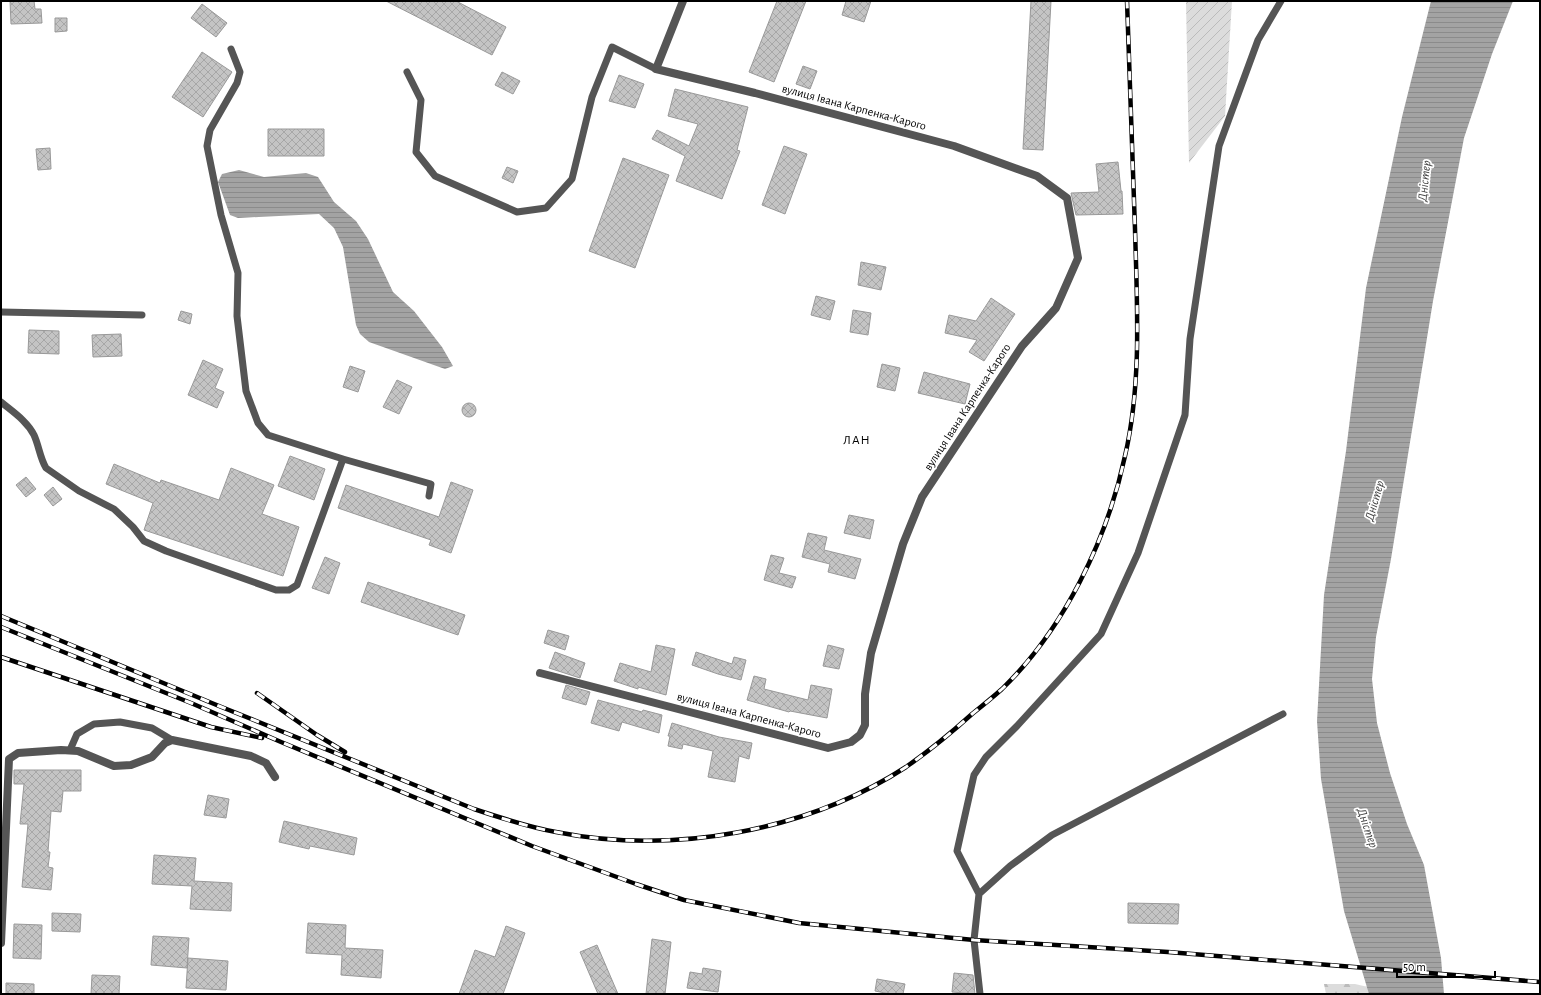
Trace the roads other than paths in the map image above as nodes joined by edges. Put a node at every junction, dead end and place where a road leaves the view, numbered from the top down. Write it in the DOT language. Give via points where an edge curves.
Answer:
graph roads {
  1 [pos="683,1"];
  2 [pos="1281,1"];
  3 [pos="231,49"];
  4 [pos="656,69"];
  5 [pos="407,72"];
  6 [pos="1,312"];
  7 [pos="142,315"];
  8 [pos="1,402"];
  9 [pos="343,459"];
  10 [pos="429,496"];
  11 [pos="540,673"];
  12 [pos="1283,714"];
  13 [pos="172,740"];
  14 [pos="70,750"];
  15 [pos="275,777"];
  16 [pos="979,894"];
  17 [pos="2,905"];
  18 [pos="1,943"];
  19 [pos="980,994"];
  1 -- 4 [label="street"];
  2 -- 16 [label="lane" via="1258,40 1219,146 1190,339 1185,415 1138,554 1101,634 986,757 974,775 957,851"];
  3 -- 9 [label="lane" via="240,72 210,130 208,146 221,215 238,273 237,316 246,391 258,423 268,435"];
  4 -- 5 [label="lane" via="612,47 592,97 572,178 546,208 517,212 435,176 416,152 421,100"];
  4 -- 11 [label="street, вулиця Івана Карпенка-Карого" via="954,146 1037,176 1067,198 1078,258 1056,308 1022,346 922,497 903,544 871,653 865,694 865,725 860,735 851,742 828,748"];
  6 -- 7 [label="lane"];
  8 -- 9 [label="lane" via="25,423 34,435 46,468 79,491 114,509 144,541 276,590 289,590 297,585"];
  9 -- 10 [label="lane" via="431,484"];
  12 -- 16 [label="lane" via="1052,835 1010,866"];
  13 -- 14 [label="street" via="165,743 152,757 131,765 114,766"];
  13 -- 14 [label="lane" via="152,728 120,722 94,724 77,734"];
  13 -- 15 [label="street" via="251,756 266,763"];
  14 -- 17 [label="street" via="18,753 9,759"];
  16 -- 19 [label="lane" via="974,940"];
  17 -- 18 [label="street"];
}
